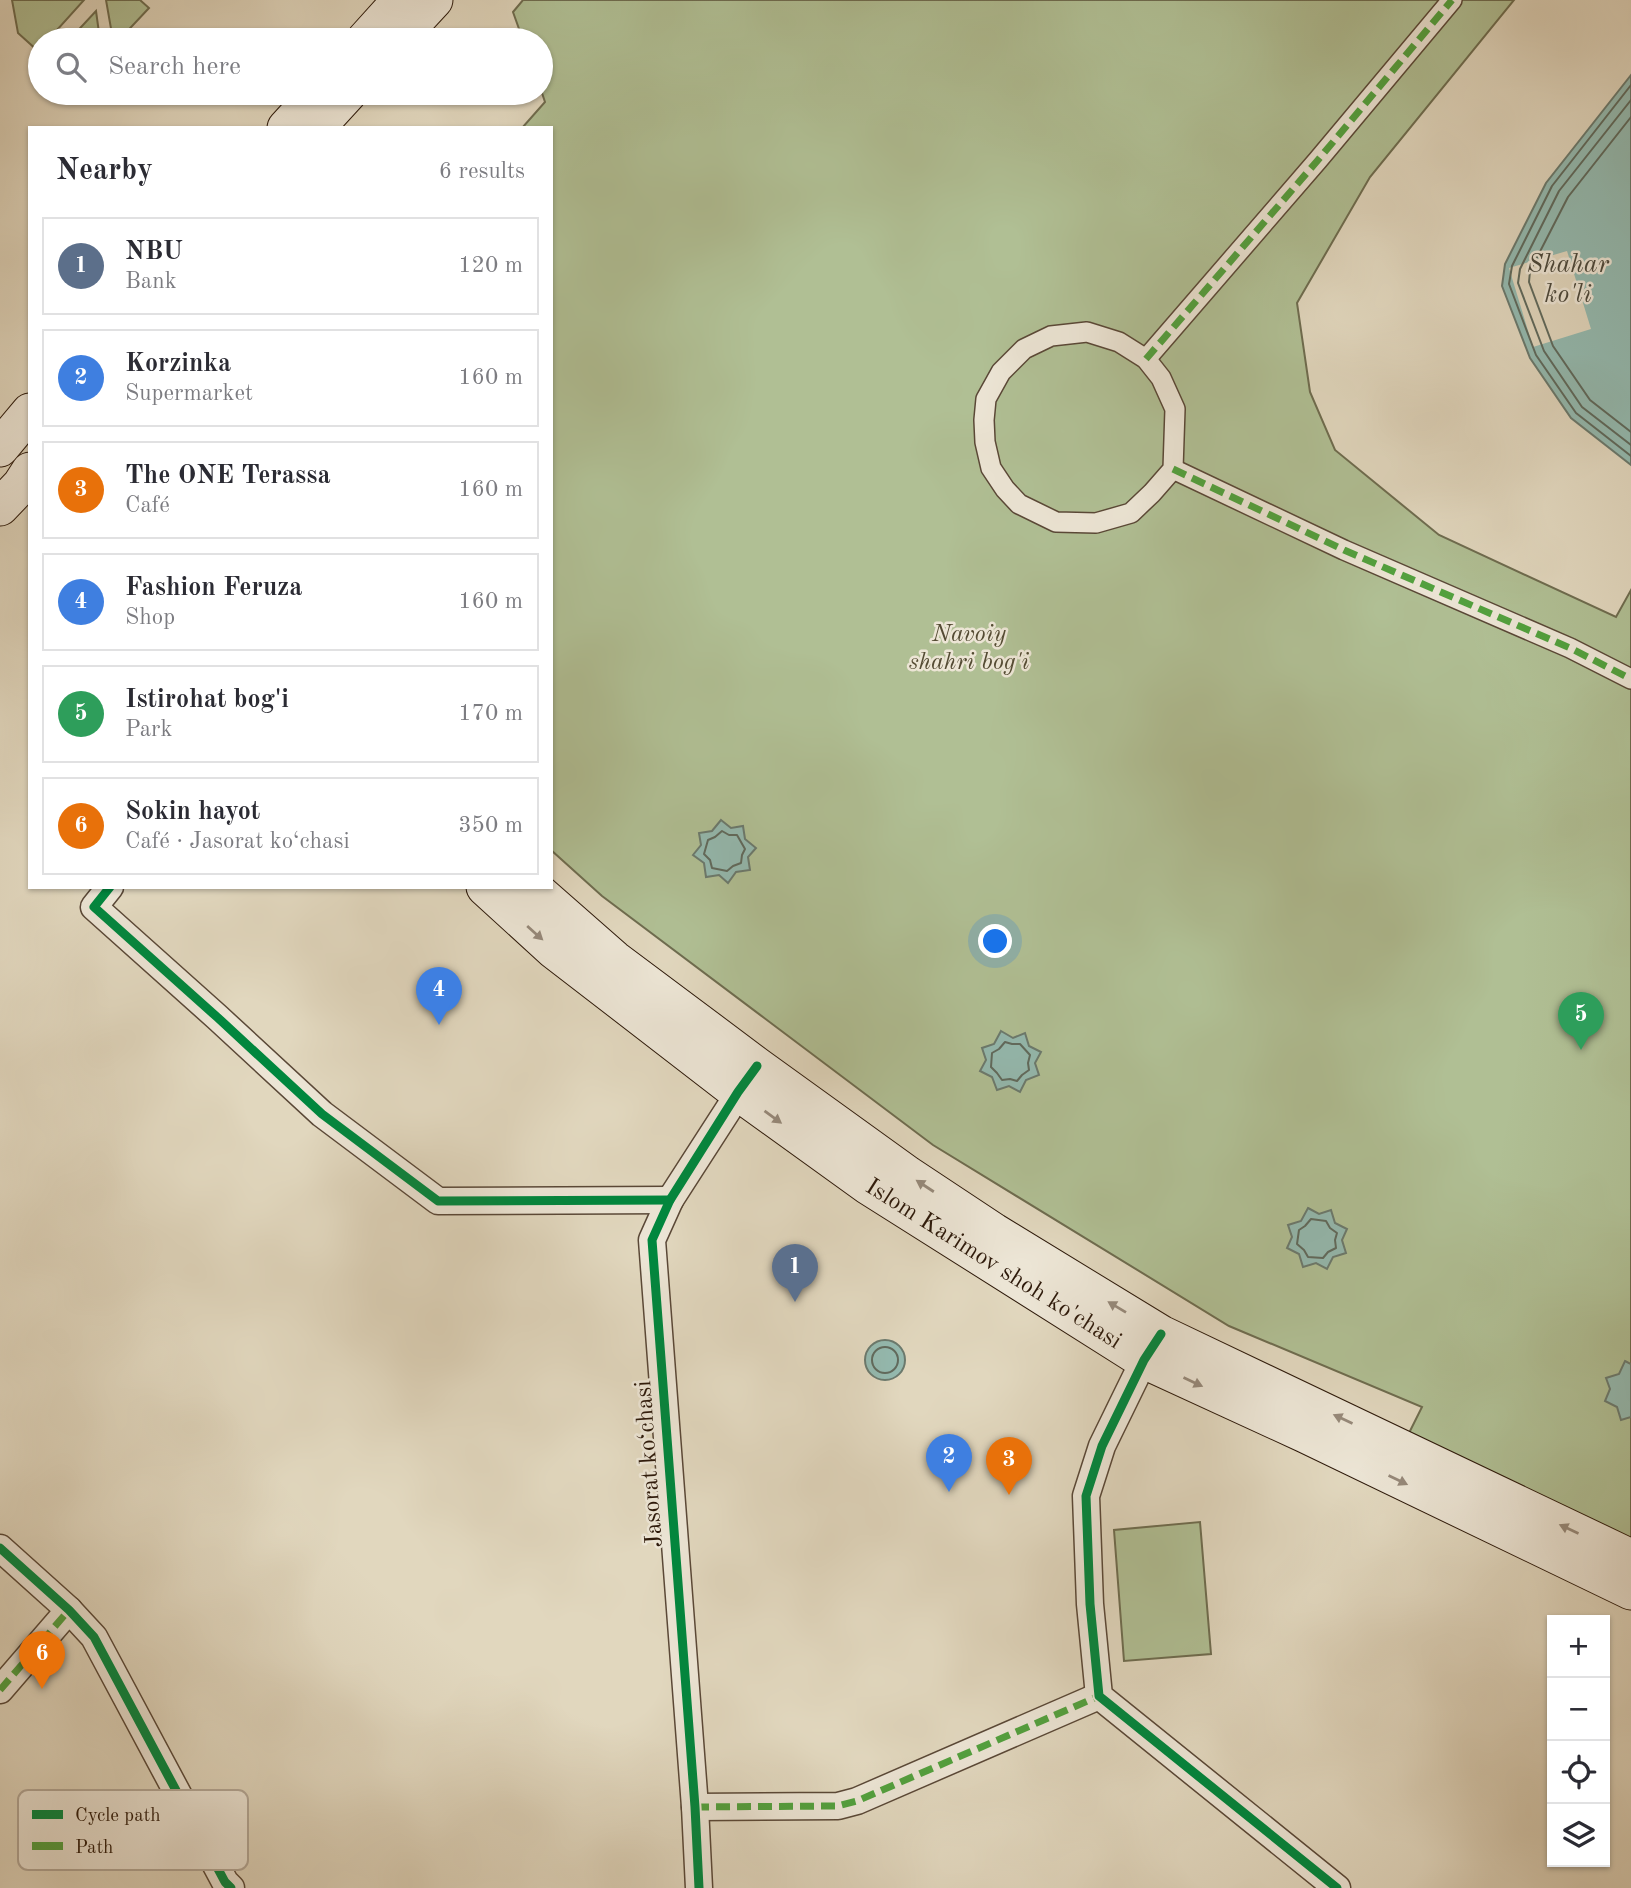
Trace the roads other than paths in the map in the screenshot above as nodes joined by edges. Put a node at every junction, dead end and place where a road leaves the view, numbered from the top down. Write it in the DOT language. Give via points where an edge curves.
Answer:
graph roads {
  1 [pos="401,0"];
  2 [pos="434,0"];
  3 [pos="1452,0"];
  4 [pos="376,28"];
  5 [pos="408,28"];
  6 [pos="307,105"];
  7 [pos="337,105"];
  8 [pos="288,126"];
  9 [pos="318,126"];
  10 [pos="1146,359"];
  11 [pos="1173,469"];
  12 [pos="1631,679"];
  13 [pos="108,889"];
  14 [pos="487,889"];
  15 [pos="534,889"];
  16 [pos="748,1079"];
  17 [pos="670,1200"];
  18 [pos="1153,1347"];
  19 [pos="0,1548"];
  20 [pos="1631,1558"];
  21 [pos="1631,1591"];
  22 [pos="69,1610"];
  23 [pos="0,1690"];
  24 [pos="1099,1696"];
  25 [pos="176,1790"];
  26 [pos="695,1807"];
  27 [pos="219,1870"];
  28 [pos="231,1888"];
  29 [pos="699,1888"];
  30 [pos="1337,1888"];
  1 -- 4 [label="main road"];
  2 -- 5 [label="main road"];
  3 -- 10 [label="street"];
  6 -- 8 [label="main road"];
  7 -- 9 [label="main road"];
  10 -- 11 [label="street" via="1161,378 1175,410"];
  10 -- 11 [label="street" via="1119,342 1087,332 1051,336 1024,349 1001,372 986,399 985,442 991,468 1020,504 1056,522 1096,523 1130,513"];
  11 -- 12 [label="street"];
  13 -- 17 [label="street" via="94,907 321,1114 438,1201"];
  14 -- 16 [label="main road, Islom Karimov shoh ko'chasi, one-way" via="554,950"];
  15 -- 16 [label="main road, Islom Karimov shoh ko'chasi"];
  16 -- 17 [label="street, Jasorat ko‘chasi"];
  16 -- 18 [label="main road, Islom Karimov shoh ko'chasi" via="867,1185"];
  17 -- 26 [label="street, Jasorat ko‘chasi" via="652,1240"];
  20 -- 18 [label="main road, Islom Karimov shoh ko'chasi, one-way"];
  18 -- 21 [label="main road, Islom Karimov shoh ko'chasi, one-way" via="1305,1434"];
  18 -- 24 [label="street" via="1102,1446 1086,1496"];
  19 -- 22 [label="street"];
  22 -- 23 [label="street"];
  22 -- 25 [label="street" via="94,1637"];
  24 -- 26 [label="street" via="857,1801 838,1806"];
  24 -- 30 [label="street"];
  26 -- 29 [label="street, Jasorat ko‘chasi"];
  27 -- 28 [label="street"];
}
